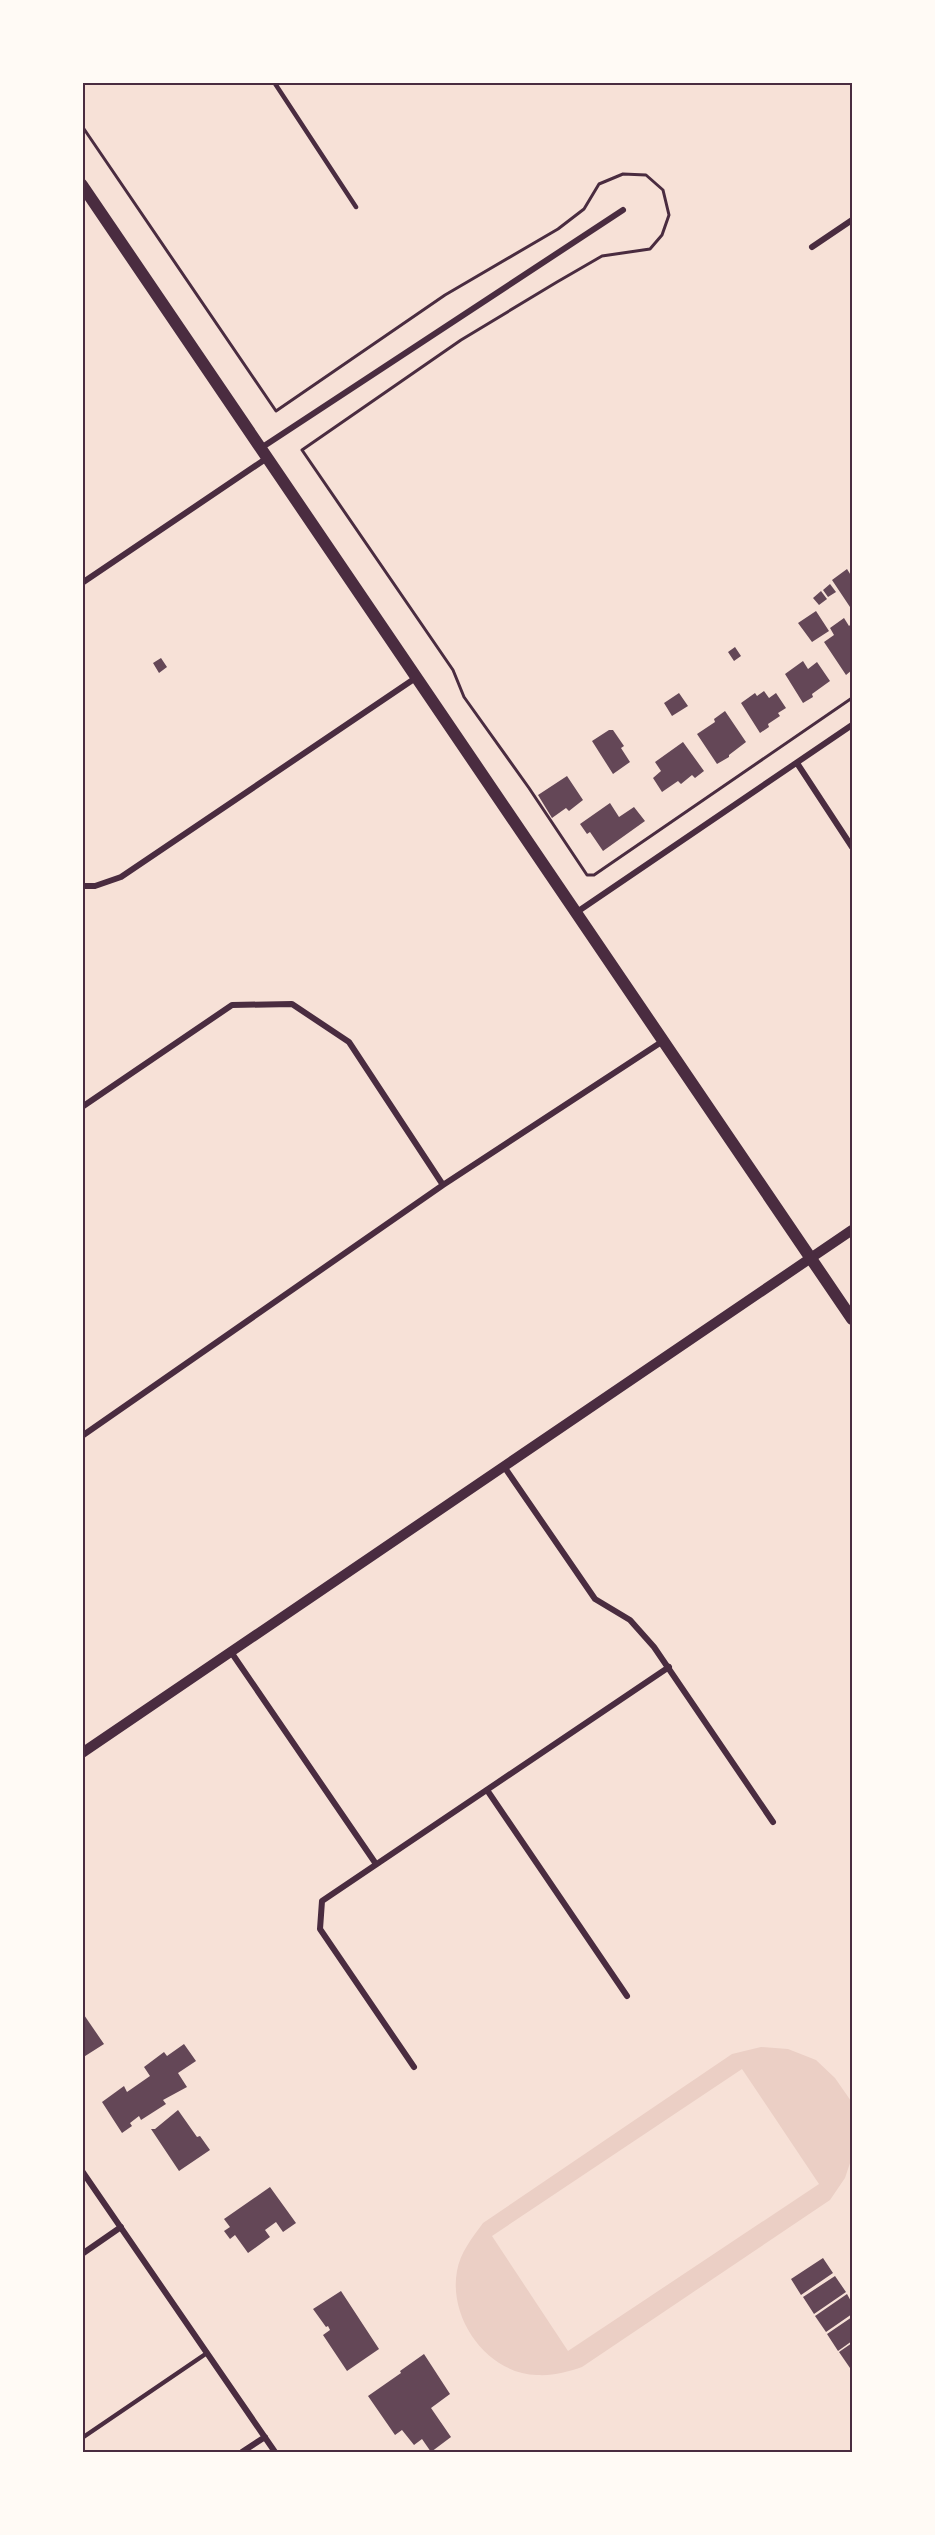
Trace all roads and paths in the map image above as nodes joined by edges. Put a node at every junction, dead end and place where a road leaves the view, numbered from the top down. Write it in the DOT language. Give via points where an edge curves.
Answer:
graph roads {
  1 [pos="274,82"];
  2 [pos="82,126"];
  3 [pos="82,185"];
  4 [pos="356,207"];
  5 [pos="623,210"];
  6 [pos="852,220"];
  7 [pos="812,247"];
  8 [pos="265,452"];
  9 [pos="82,583"];
  10 [pos="417,677"];
  11 [pos="852,698"];
  12 [pos="852,725"];
  13 [pos="797,763"];
  14 [pos="852,847"];
  15 [pos="82,886"];
  16 [pos="577,912"];
  17 [pos="663,1040"];
  18 [pos="82,1107"];
  19 [pos="443,1185"];
  20 [pos="852,1230"];
  21 [pos="812,1258"];
  22 [pos="852,1319"];
  23 [pos="82,1436"];
  24 [pos="505,1468"];
  25 [pos="231,1652"];
  26 [pos="669,1667"];
  27 [pos="82,1753"];
  28 [pos="487,1790"];
  29 [pos="773,1822"];
  30 [pos="376,1864"];
  31 [pos="627,1996"];
  32 [pos="414,2067"];
  33 [pos="82,2170"];
  34 [pos="121,2228"];
  35 [pos="82,2254"];
  36 [pos="207,2353"];
  37 [pos="265,2437"];
  38 [pos="82,2438"];
  39 [pos="242,2452"];
  40 [pos="275,2452"];
  1 -- 4 [label="lane"];
  2 -- 11 [label="path" via="276,411 445,295 558,229 584,209 599,184 624,174 646,175 663,190 669,215 662,235 650,249 602,256 461,340 302,450 453,670 464,697 587,875 594,875"];
  3 -- 8 [label="main road"];
  5 -- 8 [label="street"];
  6 -- 7 [label="street"];
  8 -- 9 [label="street"];
  8 -- 10 [label="main road"];
  10 -- 15 [label="street" via="121,877"];
  10 -- 16 [label="main road"];
  12 -- 13 [label="street"];
  13 -- 14 [label="street"];
  13 -- 16 [label="street"];
  16 -- 17 [label="main road"];
  17 -- 19 [label="street"];
  17 -- 21 [label="main road"];
  18 -- 19 [label="street" via="232,1005 292,1004 349,1041"];
  19 -- 23 [label="street"];
  20 -- 21 [label="street"];
  21 -- 22 [label="main road"];
  21 -- 24 [label="street"];
  24 -- 25 [label="street"];
  24 -- 26 [label="street" via="595,1599 630,1620"];
  25 -- 27 [label="street"];
  25 -- 30 [label="street"];
  26 -- 28 [label="street"];
  26 -- 29 [label="street"];
  28 -- 30 [label="street"];
  28 -- 31 [label="street"];
  30 -- 32 [label="street" via="322,1901 320,1929"];
  33 -- 34 [label="street"];
  34 -- 35 [label="street"];
  34 -- 36 [label="street"];
  36 -- 37 [label="street"];
  36 -- 38 [label="lane"];
  37 -- 39 [label="street"];
  37 -- 40 [label="street"];
}
